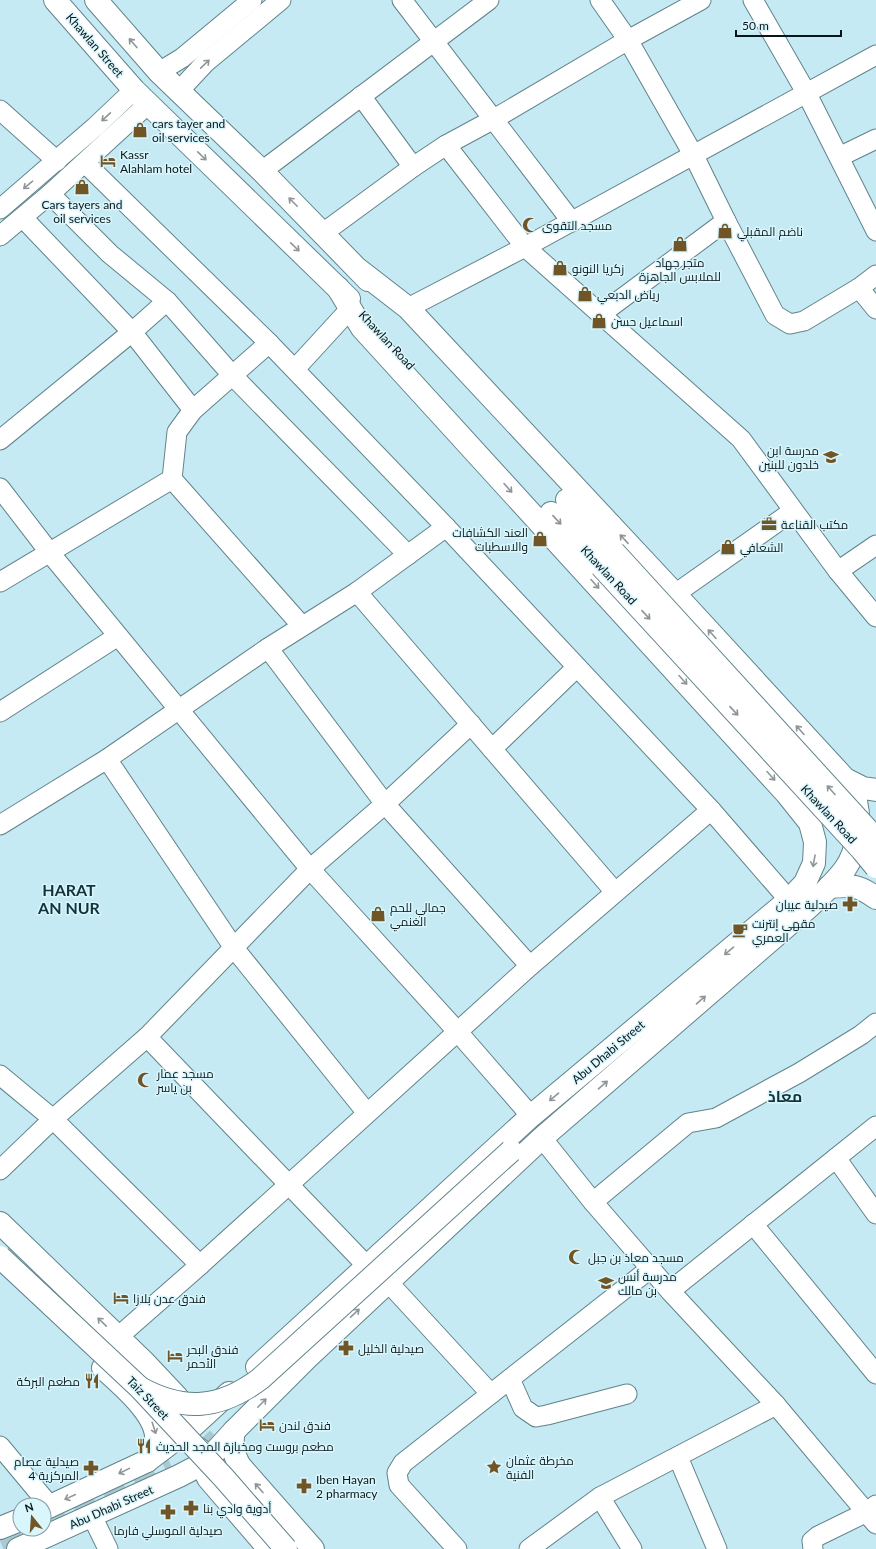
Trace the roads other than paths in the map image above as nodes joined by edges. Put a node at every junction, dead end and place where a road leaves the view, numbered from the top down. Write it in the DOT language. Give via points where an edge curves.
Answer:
graph roads {
  1 [pos="56,0"];
  2 [pos="96,0"];
  3 [pos="252,0"];
  4 [pos="281,0"];
  5 [pos="402,0"];
  6 [pos="489,0"];
  7 [pos="600,0"];
  8 [pos="700,0"];
  9 [pos="753,0"];
  10 [pos="628,40"];
  11 [pos="434,41"];
  12 [pos="876,56"];
  13 [pos="159,72"];
  14 [pos="178,92"];
  15 [pos="807,94"];
  16 [pos="361,96"];
  17 [pos="141,97"];
  18 [pos="0,110"];
  19 [pos="494,119"];
  20 [pos="876,139"];
  21 [pos="446,145"];
  22 [pos="694,156"];
  23 [pos="839,157"];
  24 [pos="56,161"];
  25 [pos="85,162"];
  26 [pos="413,166"];
  27 [pos="262,171"];
  28 [pos="50,194"];
  29 [pos="0,209"];
  30 [pos="23,218"];
  31 [pos="726,221"];
  32 [pos="572,222"];
  33 [pos="876,231"];
  34 [pos="323,233"];
  35 [pos="0,236"];
  36 [pos="525,247"];
  37 [pos="358,270"];
  38 [pos="876,275"];
  39 [pos="338,288"];
  40 [pos="859,288"];
  41 [pos="167,301"];
  42 [pos="408,308"];
  43 [pos="350,309"];
  44 [pos="876,309"];
  45 [pos="601,314"];
  46 [pos="132,332"];
  47 [pos="269,343"];
  48 [pos="295,369"];
  49 [pos="232,375"];
  50 [pos="193,410"];
  51 [pos="0,440"];
  52 [pos="172,479"];
  53 [pos="0,488"];
  54 [pos="794,511"];
  55 [pos="446,527"];
  56 [pos="876,545"];
  57 [pos="50,553"];
  58 [pos="408,555"];
  59 [pos="607,559"];
  60 [pos="838,571"];
  61 [pos="0,582"];
  62 [pos="357,592"];
  63 [pos="676,594"];
  64 [pos="876,617"];
  65 [pos="302,626"];
  66 [pos="118,636"];
  67 [pos="268,648"];
  68 [pos="577,667"];
  69 [pos="178,709"];
  70 [pos="0,712"];
  71 [pos="471,724"];
  72 [pos="492,749"];
  73 [pos="107,759"];
  74 [pos="826,759"];
  75 [pos="844,779"];
  76 [pos="876,790"];
  77 [pos="786,793"];
  78 [pos="385,804"];
  79 [pos="711,810"];
  80 [pos="810,823"];
  81 [pos="0,825"];
  82 [pos="876,839"];
  83 [pos="876,867"];
  84 [pos="310,869"];
  85 [pos="829,887"];
  86 [pos="615,892"];
  87 [pos="876,898"];
  88 [pos="789,900"];
  89 [pos="776,924"];
  90 [pos="234,948"];
  91 [pos="530,966"];
  92 [pos="876,1023"];
  93 [pos="457,1031"];
  94 [pos="148,1037"];
  95 [pos="0,1075"];
  96 [pos="367,1112"];
  97 [pos="530,1116"];
  98 [pos="52,1119"];
  99 [pos="876,1126"];
  100 [pos="542,1138"];
  101 [pos="836,1158"];
  102 [pos="0,1170"];
  103 [pos="289,1184"];
  104 [pos="593,1202"];
  105 [pos="876,1214"];
  106 [pos="0,1223"];
  107 [pos="753,1224"];
  108 [pos="0,1257"];
  109 [pos="200,1265"];
  110 [pos="366,1265"];
  111 [pos="651,1268"];
  112 [pos="0,1270"];
  113 [pos="388,1282"];
  114 [pos="670,1291"];
  115 [pos="118,1337"];
  116 [pos="287,1340"];
  117 [pos="307,1358"];
  118 [pos="145,1363"];
  119 [pos="876,1374"];
  120 [pos="510,1379"];
  121 [pos="131,1387"];
  122 [pos="170,1389"];
  123 [pos="233,1389"];
  124 [pos="491,1394"];
  125 [pos="627,1394"];
  126 [pos="776,1405"];
  127 [pos="199,1420"];
  128 [pos="234,1431"];
  129 [pos="0,1446"];
  130 [pos="678,1457"];
  131 [pos="147,1461"];
  132 [pos="202,1464"];
  133 [pos="170,1481"];
  134 [pos="96,1485"];
  135 [pos="214,1486"];
  136 [pos="39,1497"];
  137 [pos="600,1497"];
  138 [pos="52,1506"];
  139 [pos="101,1512"];
  140 [pos="873,1514"];
  141 [pos="12,1523"];
  142 [pos="292,1526"];
  143 [pos="0,1528"];
  144 [pos="18,1549"];
  145 [pos="108,1549"];
  146 [pos="274,1549"];
  147 [pos="313,1549"];
  148 [pos="457,1549"];
  149 [pos="529,1549"];
  150 [pos="632,1549"];
  151 [pos="717,1549"];
  152 [pos="813,1549"];
  1 -- 17 [label="main road, Khawlan Street"];
  13 -- 2 [label="main road, one-way"];
  3 -- 13 [label="street" via="182,58"];
  14 -- 4 [label="street, one-way" via="205,63"];
  5 -- 11 [label="street"];
  6 -- 11 [label="street"];
  7 -- 10 [label="street"];
  8 -- 10 [label="street"];
  9 -- 15 [label="street"];
  10 -- 19 [label="street"];
  10 -- 22 [label="street"];
  11 -- 16 [label="street"];
  11 -- 19 [label="street"];
  12 -- 15 [label="street"];
  13 -- 14 [label="main road, Khawlan Road"];
  14 -- 27 [label="main road, Khawlan Road"];
  15 -- 22 [label="street"];
  15 -- 23 [label="street"];
  16 -- 26 [label="street"];
  16 -- 27 [label="street"];
  17 -- 24 [label="street, one-way" via="95,127"];
  17 -- 25 [label="street"];
  17 -- 39 [label="main road, Khawlan Road, one-way"];
  18 -- 24 [label="street"];
  19 -- 21 [label="street"];
  19 -- 32 [label="street"];
  20 -- 23 [label="street"];
  21 -- 26 [label="street"];
  21 -- 36 [label="street"];
  22 -- 31 [label="street"];
  22 -- 32 [label="street"];
  23 -- 33 [label="street"];
  24 -- 29 [label="street, one-way"];
  25 -- 28 [label="street"];
  25 -- 47 [label="street"];
  26 -- 34 [label="street"];
  34 -- 27 [label="main road, Khawlan Road, one-way"];
  28 -- 30 [label="street"];
  28 -- 41 [label="street" via="110,254"];
  30 -- 35 [label="street"];
  30 -- 46 [label="street"];
  31 -- 40 [label="street" via="775,315 790,324 804,321"];
  31 -- 45 [label="street"];
  32 -- 36 [label="street"];
  34 -- 37 [label="main road, Khawlan Road"];
  36 -- 42 [label="street"];
  36 -- 45 [label="street"];
  37 -- 42 [label="main road, Khawlan Road"];
  37 -- 59 [label="main road, Khawlan Road"];
  38 -- 40 [label="street"];
  39 -- 43 [label="main road, Khawlan Road"];
  39 -- 59 [label="main road, Khawlan Road, one-way"];
  40 -- 44 [label="street"];
  41 -- 46 [label="street"];
  41 -- 49 [label="street"];
  63 -- 42 [label="main road, Khawlan Road, one-way"];
  43 -- 48 [label="street"];
  43 -- 77 [label="main road, Khawlan Road, one-way" via="362,328"];
  45 -- 54 [label="street" via="741,439"];
  46 -- 50 [label="street"];
  46 -- 51 [label="street"];
  47 -- 48 [label="street"];
  47 -- 49 [label="street"];
  48 -- 55 [label="street"];
  49 -- 50 [label="street"];
  49 -- 58 [label="street"];
  50 -- 52 [label="street" via="178,432"];
  52 -- 57 [label="street"];
  52 -- 65 [label="street"];
  53 -- 57 [label="street"];
  54 -- 60 [label="street"];
  54 -- 63 [label="street"];
  55 -- 58 [label="street"];
  55 -- 68 [label="street"];
  56 -- 60 [label="street"];
  57 -- 61 [label="street"];
  57 -- 66 [label="street"];
  58 -- 62 [label="street"];
  82 -- 59 [label="main road, Khawlan Road, one-way, bridge"];
  59 -- 83 [label="main road, Khawlan Road, one-way, bridge"];
  60 -- 64 [label="street"];
  62 -- 65 [label="street"];
  62 -- 71 [label="street"];
  74 -- 63 [label="main road, Khawlan Road, one-way"];
  65 -- 67 [label="street"];
  66 -- 69 [label="street"];
  66 -- 70 [label="street"];
  67 -- 69 [label="street"];
  67 -- 78 [label="street"];
  68 -- 72 [label="street"];
  68 -- 79 [label="street"];
  69 -- 73 [label="street"];
  69 -- 84 [label="street"];
  71 -- 72 [label="street"];
  71 -- 78 [label="street"];
  72 -- 86 [label="street"];
  73 -- 81 [label="street"];
  73 -- 90 [label="street"];
  74 -- 75 [label="main road, Khawlan Road"];
  74 -- 77 [label="main road"];
  75 -- 76 [label="main road" via="863,788"];
  75 -- 85 [label="main road, Abu Dhabi Street" via="856,800 859,824 855,848 845,869"];
  77 -- 80 [label="main road, Khawlan Road"];
  78 -- 84 [label="street"];
  78 -- 91 [label="street"];
  79 -- 86 [label="street"];
  79 -- 88 [label="street"];
  80 -- 88 [label="main road, Abu Dhabi Street, one-way" via="816,842 814,863 805,883"];
  84 -- 90 [label="street"];
  84 -- 93 [label="street"];
  85 -- 87 [label="main road" via="847,885 865,890"];
  85 -- 89 [label="main road, Abu Dhabi Street"];
  86 -- 91 [label="street"];
  88 -- 89 [label="main road, Abu Dhabi Street"];
  89 -- 97 [label="main road, Abu Dhabi Street, one-way"];
  100 -- 89 [label="main road, Abu Dhabi Street, one-way"];
  90 -- 94 [label="street"];
  90 -- 96 [label="street"];
  91 -- 93 [label="street"];
  92 -- 104 [label="street" via="799,1073 716,1118 688,1123"];
  93 -- 96 [label="street"];
  93 -- 97 [label="street"];
  94 -- 98 [label="street"];
  94 -- 103 [label="street"];
  95 -- 98 [label="street"];
  96 -- 103 [label="street"];
  97 -- 110 [label="main road, Abu Dhabi Street"];
  98 -- 102 [label="street"];
  98 -- 109 [label="street"];
  99 -- 101 [label="street"];
  100 -- 104 [label="street"];
  100 -- 113 [label="main road, Abu Dhabi Street"];
  100 -- 121 [label="main road, bridge" via="511,1151 246,1389 229,1398 192,1404 165,1400"];
  101 -- 105 [label="street"];
  101 -- 107 [label="street"];
  103 -- 109 [label="street"];
  103 -- 110 [label="street"];
  104 -- 111 [label="street"];
  115 -- 106 [label="main road, one-way"];
  107 -- 114 [label="street"];
  107 -- 119 [label="street"];
  108 -- 121 [label="main road, Taiz Street, bridge"];
  109 -- 115 [label="street"];
  110 -- 116 [label="main road, Abu Dhabi Street"];
  111 -- 114 [label="street"];
  111 -- 120 [label="street"];
  112 -- 121 [label="main road"];
  117 -- 113 [label="main road, Abu Dhabi Street, one-way"];
  113 -- 124 [label="street"];
  114 -- 126 [label="street"];
  115 -- 118 [label="main road"];
  116 -- 117 [label="main road" via="283,1348 286,1357 294,1362"];
  116 -- 123 [label="main road, Abu Dhabi Street"];
  128 -- 117 [label="main road, Abu Dhabi Street, one-way"];
  118 -- 121 [label="main road" via="149,1374 145,1384 136,1390 126,1389"];
  118 -- 122 [label="main road"];
  120 -- 124 [label="street"];
  120 -- 125 [label="street" via="523,1408 536,1416"];
  121 -- 131 [label="main road, one-way" via="138,1403 155,1427 154,1450"];
  121 -- 146 [label="main road, Taiz Street, bridge" via="224,1478"];
  122 -- 123 [label="main road" via="184,1395 200,1397"];
  122 -- 127 [label="main road"];
  123 -- 127 [label="main road, Abu Dhabi Street"];
  124 -- 148 [label="street" via="403,1463 397,1473 399,1485"];
  126 -- 130 [label="street"];
  126 -- 140 [label="street"];
  127 -- 131 [label="main road, Abu Dhabi Street"];
  127 -- 132 [label="main road"];
  127 -- 133 [label="main road" via="188,1459"];
  128 -- 132 [label="main road, Abu Dhabi Street"];
  142 -- 128 [label="main road, one-way" via="235,1458"];
  129 -- 136 [label="street"];
  130 -- 137 [label="street"];
  130 -- 151 [label="street"];
  131 -- 134 [label="main road, Abu Dhabi Street, one-way"];
  132 -- 133 [label="main road, Abu Dhabi Street"];
  132 -- 135 [label="main road"];
  133 -- 135 [label="main road"];
  133 -- 139 [label="main road, Abu Dhabi Street"];
  134 -- 138 [label="main road, one-way"];
  134 -- 139 [label="main road" via="105,1486 112,1491 114,1500"];
  135 -- 146 [label="main road"];
  137 -- 149 [label="street"];
  137 -- 150 [label="street"];
  139 -- 144 [label="main road, Abu Dhabi Street"];
  139 -- 145 [label="street"];
  140 -- 152 [label="street" via="818,1536 812,1541"];
  141 -- 143 [label="main road"];
  142 -- 146 [label="main road" via="283,1521 272,1523 268,1527 264,1537"];
  142 -- 147 [label="main road"];
}
